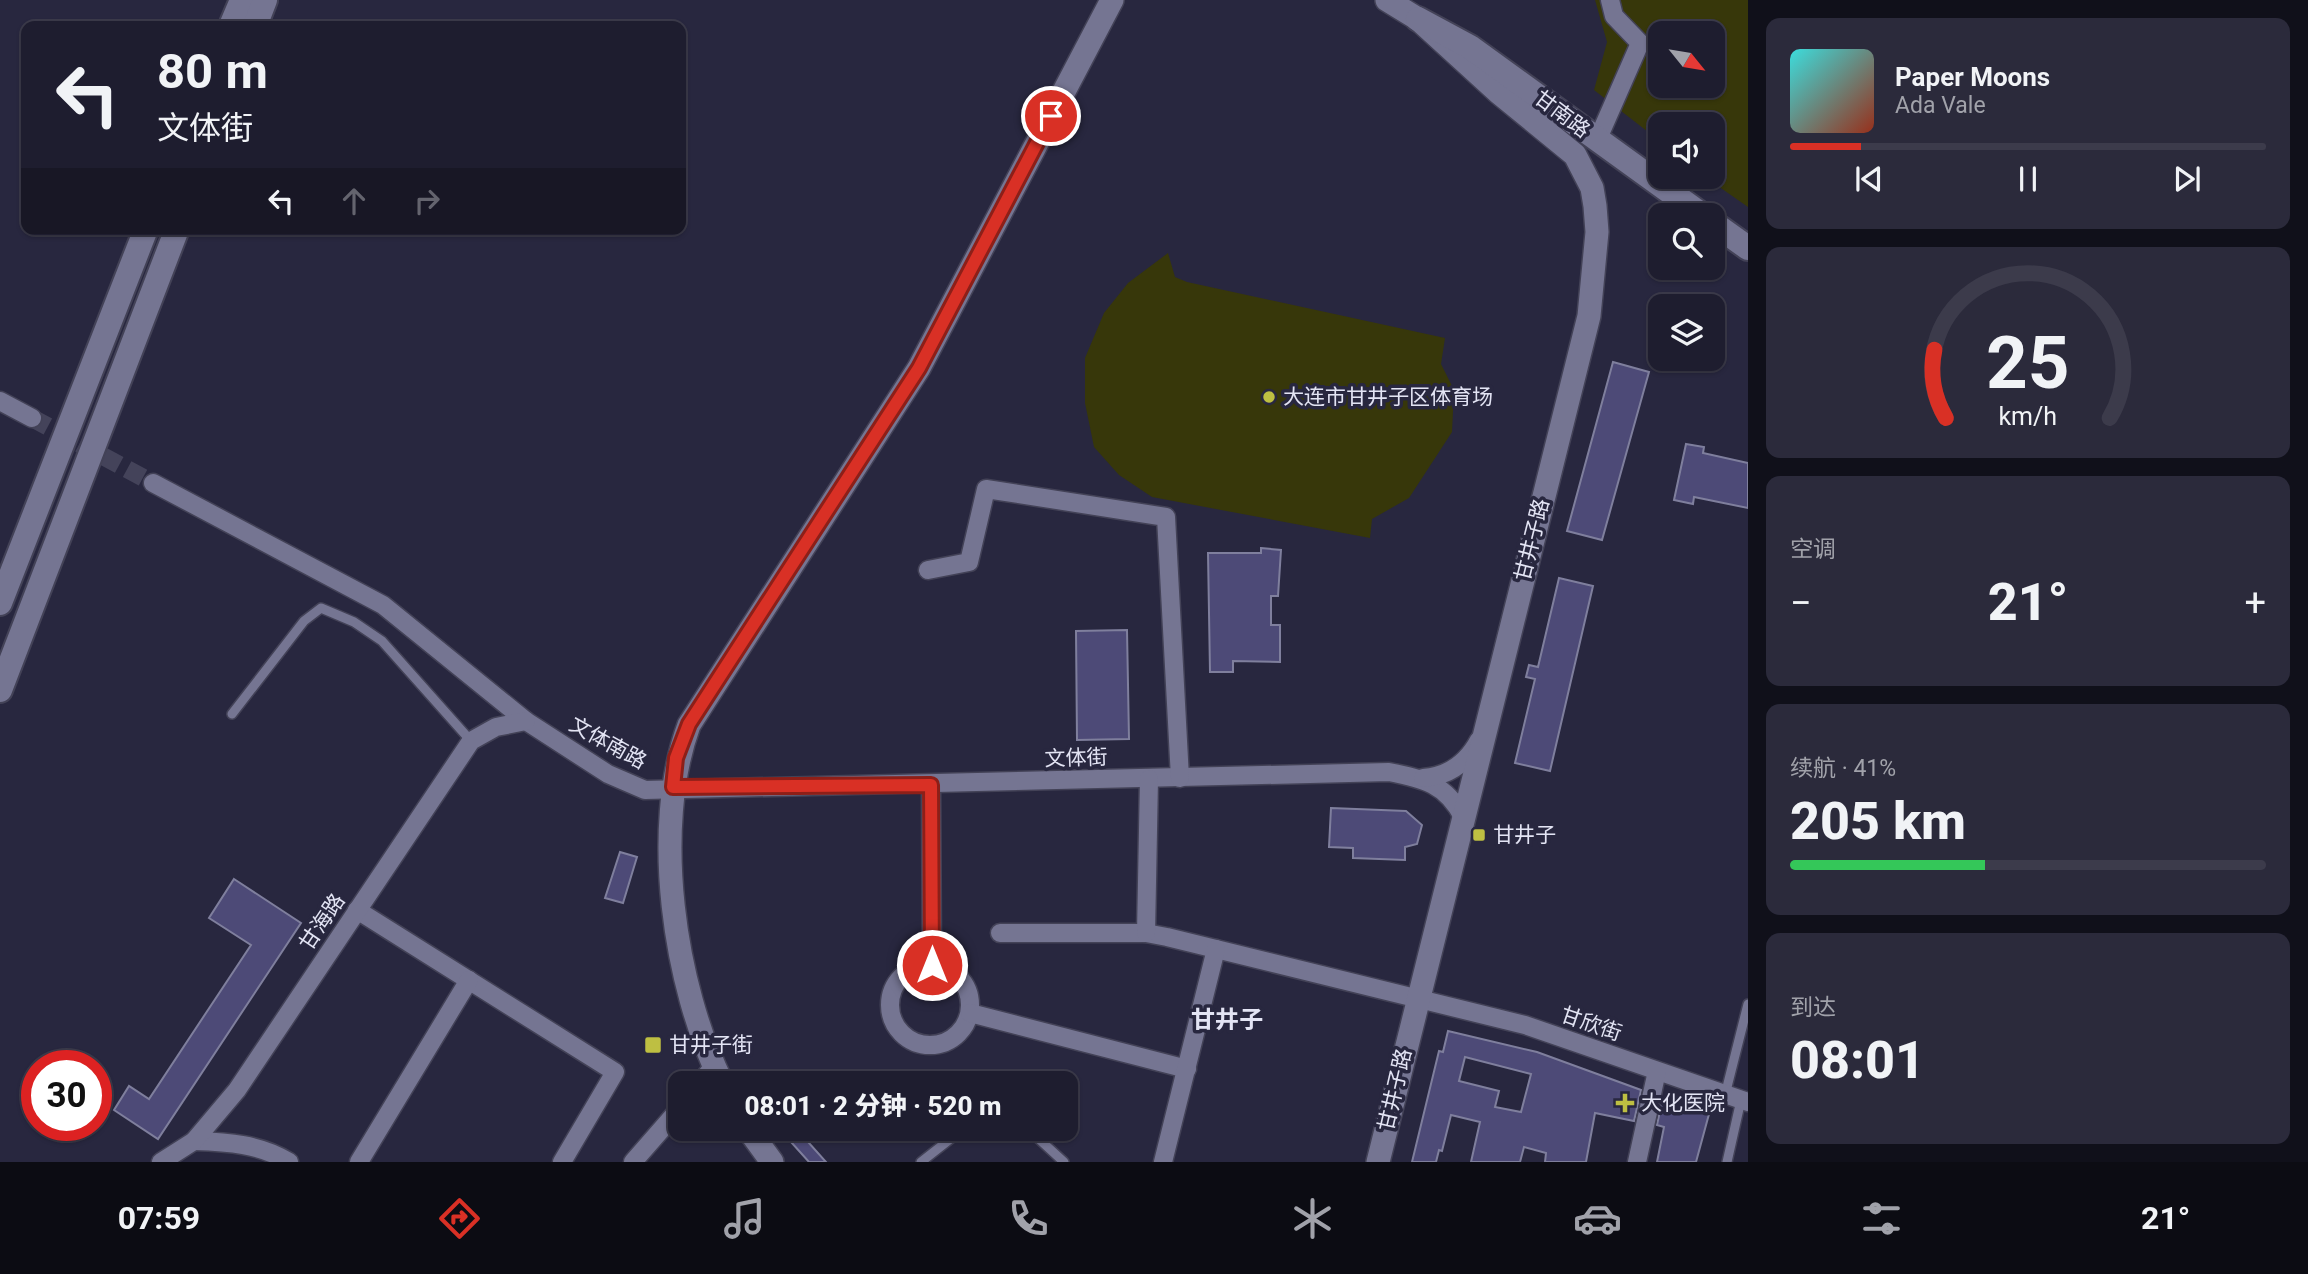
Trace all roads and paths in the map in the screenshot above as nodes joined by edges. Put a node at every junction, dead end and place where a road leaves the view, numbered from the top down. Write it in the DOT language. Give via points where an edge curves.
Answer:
graph roads {
  1 [pos="242,0"];
  2 [pos="265,0"];
  3 [pos="1112,0"];
  4 [pos="1387,0"];
  5 [pos="1610,0"];
  6 [pos="1418,19"];
  7 [pos="233,21"];
  8 [pos="257,21"];
  9 [pos="1597,141"];
  10 [pos="1685,203"];
  11 [pos="1725,232"];
  12 [pos="144,235"];
  13 [pos="175,235"];
  14 [pos="1748,248"];
  15 [pos="0,401"];
  16 [pos="32,418"];
  17 [pos="153,483"];
  18 [pos="928,570"];
  19 [pos="0,603"];
  20 [pos="0,690"];
  21 [pos="232,714"];
  22 [pos="526,721"];
  23 [pos="1485,728"];
  24 [pos="471,741"];
  25 [pos="1180,778"];
  26 [pos="1423,778"];
  27 [pos="1149,779"];
  28 [pos="931,785"];
  29 [pos="673,787"];
  30 [pos="1463,817"];
  31 [pos="357,910"];
  32 [pos="1000,933"];
  33 [pos="1146,933"];
  34 [pos="1216,949"];
  35 [pos="932,965"];
  36 [pos="469,980"];
  37 [pos="1417,998"];
  38 [pos="1748,1004"];
  39 [pos="970,1013"];
  40 [pos="1188,1069"];
  41 [pos="710,1071"];
  42 [pos="1657,1071"];
  43 [pos="1738,1099"];
  44 [pos="668,1122"];
  45 [pos="194,1141"];
  46 [pos="757,1141"];
  47 [pos="947,1141"];
  48 [pos="1041,1141"];
  49 [pos="161,1162"];
  50 [pos="289,1162"];
  51 [pos="359,1162"];
  52 [pos="562,1162"];
  53 [pos="633,1162"];
  54 [pos="772,1162"];
  55 [pos="921,1162"];
  56 [pos="1064,1162"];
  57 [pos="1163,1162"];
  58 [pos="1378,1162"];
  59 [pos="1637,1162"];
  60 [pos="1727,1162"];
  1 -- 7 [label="main road"];
  2 -- 8 [label="main road"];
  3 -- 29 [label="street" via="919,368 689,724 676,758"];
  4 -- 6 [label="street, 甘井子路"];
  5 -- 9 [label="street" via="1614,16 1640,44"];
  6 -- 9 [label="main road, 甘南路" via="1470,47"];
  6 -- 23 [label="street, 甘井子路" via="1576,155 1595,206 1589,316"];
  9 -- 10 [label="main road, 甘南路"];
  11 -- 14 [label="main road"];
  12 -- 19 [label="main road"];
  13 -- 20 [label="main road"];
  15 -- 16 [label="street"];
  17 -- 22 [label="street, 文体南路" via="383,605"];
  18 -- 25 [label="street" via="969,562 986,489 1166,517"];
  21 -- 24 [label="lane" via="304,621 321,608 382,641"];
  22 -- 24 [label="street, 甘海路" via="496,727"];
  22 -- 29 [label="street, 文体南路" via="608,774 645,790"];
  23 -- 26 [label="street" via="1463,763 1437,777"];
  23 -- 30 [label="street, 甘井子路"];
  24 -- 31 [label="street, 甘海路"];
  25 -- 26 [label="street, 文体街" via="1389,772"];
  25 -- 27 [label="street, 文体街"];
  26 -- 30 [label="street, 文体街" via="1447,793"];
  27 -- 28 [label="street, 文体街"];
  27 -- 33 [label="street"];
  28 -- 29 [label="street, 文体街"];
  28 -- 35 [label="street"];
  29 -- 41 [label="street" via="673,891 682,957"];
  30 -- 37 [label="street, 甘井子路"];
  31 -- 36 [label="street"];
  31 -- 45 [label="street, 甘海路" via="237,1090"];
  32 -- 33 [label="street, 甘欣街"];
  33 -- 34 [label="street, 甘欣街"];
  34 -- 37 [label="street, 甘欣街"];
  34 -- 40 [label="street"];
  35 -- 39 [label="street" via="946,968 966,986"];
  35 -- 39 [label="street" via="908,971 898,980 890,1004 897,1028 917,1044 943,1044 965,1026"];
  36 -- 51 [label="street"];
  36 -- 52 [label="street" via="615,1072"];
  37 -- 42 [label="street, 甘欣街" via="1525,1025"];
  37 -- 58 [label="street, 甘井子路"];
  38 -- 43 [label="lane"];
  39 -- 40 [label="street"];
  40 -- 57 [label="street"];
  42 -- 43 [label="street, 甘欣街"];
  42 -- 59 [label="street"];
  43 -- 60 [label="lane"];
  44 -- 53 [label="street"];
  45 -- 49 [label="street, 甘海路"];
  45 -- 50 [label="street" via="231,1142 272,1152"];
  46 -- 54 [label="street"];
  47 -- 55 [label="lane"];
  48 -- 56 [label="lane"];
}
